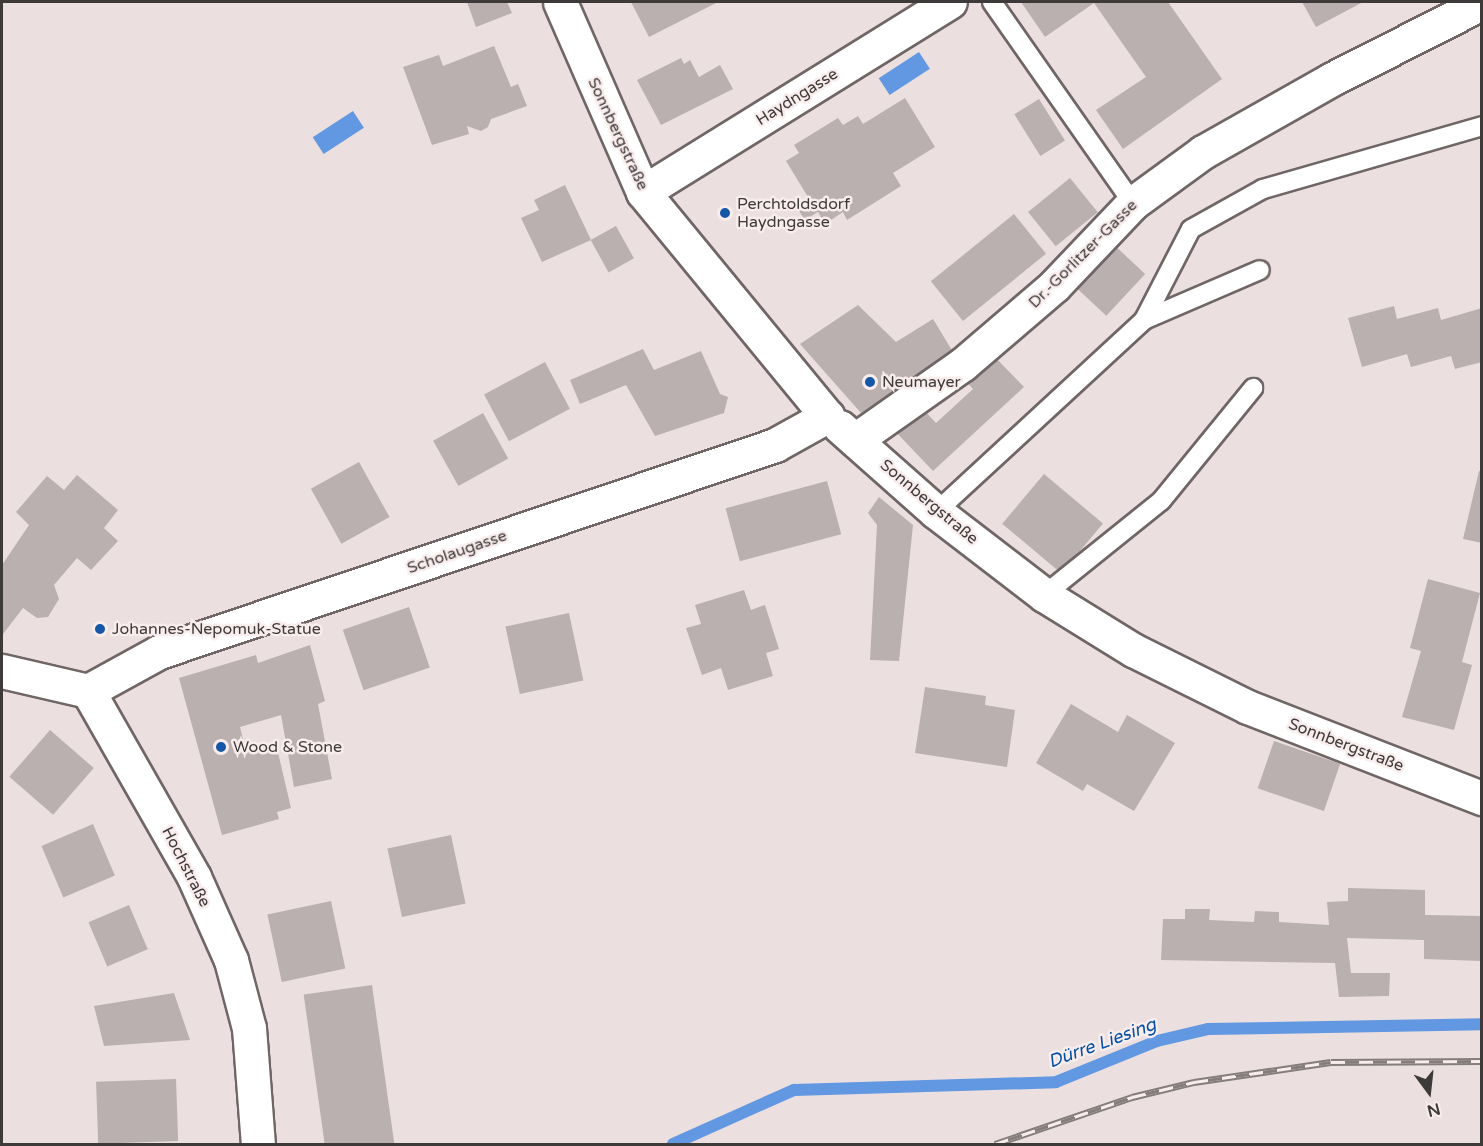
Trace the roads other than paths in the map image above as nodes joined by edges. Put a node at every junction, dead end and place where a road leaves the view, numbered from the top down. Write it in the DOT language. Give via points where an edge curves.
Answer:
graph roads {
  1 [pos="560,2"];
  2 [pos="950,2"];
  3 [pos="992,2"];
  4 [pos="1482,3"];
  5 [pos="1482,126"];
  6 [pos="643,192"];
  7 [pos="1133,203"];
  8 [pos="1260,270"];
  9 [pos="1144,320"];
  10 [pos="1253,388"];
  11 [pos="827,416"];
  12 [pos="855,440"];
  13 [pos="936,512"];
  14 [pos="1044,595"];
  15 [pos="2,671"];
  16 [pos="88,691"];
  17 [pos="1482,798"];
  18 [pos="258,1144"];
  1 -- 6 [label="street, Sonnbergstraße"];
  2 -- 6 [label="street, Haydngasse"];
  3 -- 7 [label="lane"];
  4 -- 7 [label="street, Dr.-Gorlitzer-Gasse" via="1332,79 1203,152"];
  5 -- 9 [label="lane" via="1263,189 1191,229"];
  6 -- 11 [label="street, Sonnbergstraße"];
  7 -- 12 [label="street, Dr.-Gorlitzer-Gasse" via="1054,286 963,364"];
  8 -- 9 [label="lane"];
  9 -- 13 [label="lane"];
  10 -- 14 [label="lane" via="1161,501"];
  11 -- 12 [label="street, Sonnbergstraße"];
  11 -- 16 [label="street, Scholaugasse" via="775,445 159,652"];
  12 -- 13 [label="street, Sonnbergstraße"];
  13 -- 14 [label="street, Sonnbergstraße"];
  14 -- 17 [label="street, Sonnbergstraße" via="1133,650 1248,707"];
  15 -- 16 [label="street"];
  16 -- 18 [label="street, Hochstraße" via="194,877 231,960 249,1028"];
}
